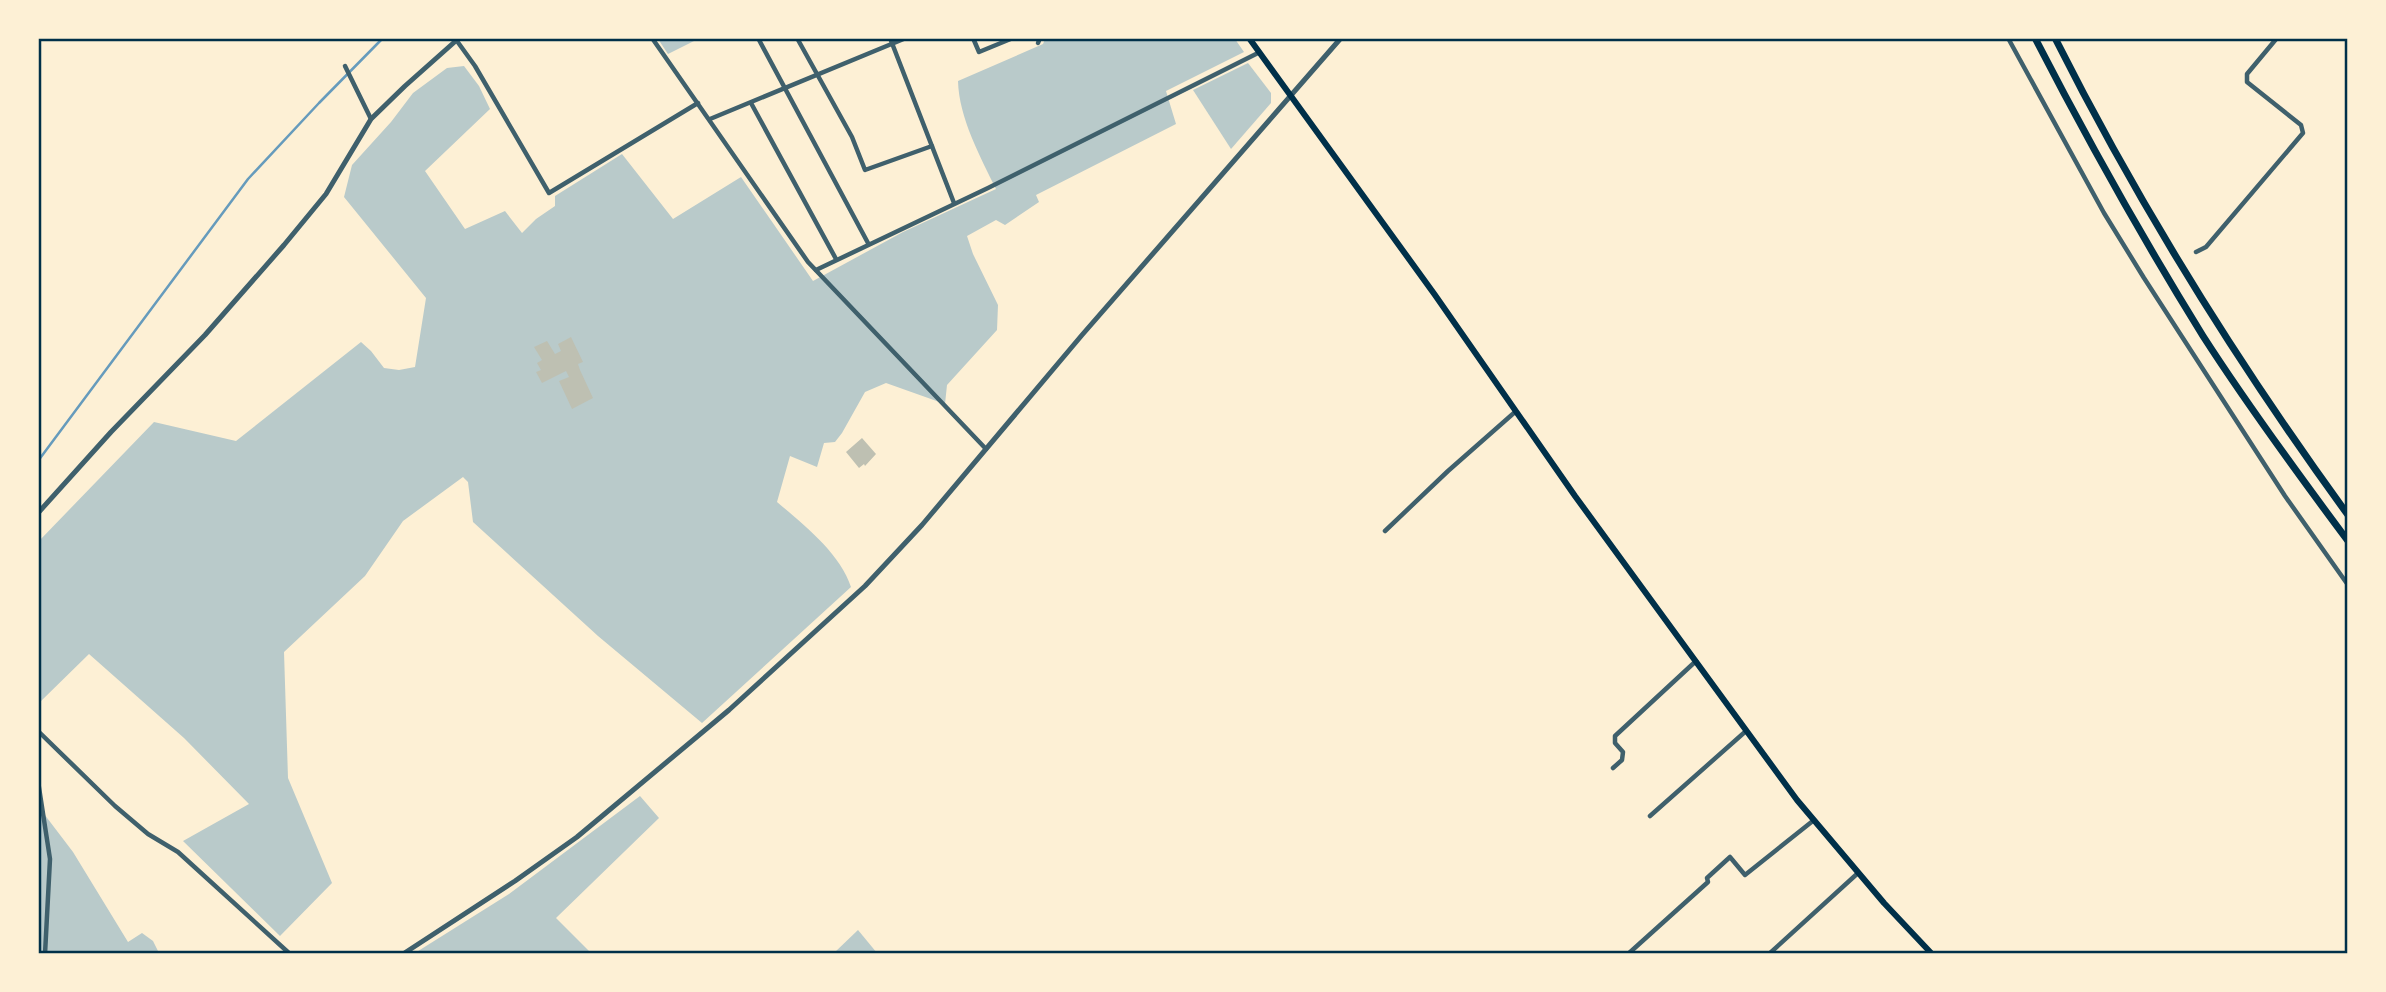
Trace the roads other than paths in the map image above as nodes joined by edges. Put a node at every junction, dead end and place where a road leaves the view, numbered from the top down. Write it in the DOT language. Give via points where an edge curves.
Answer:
graph roads {
  1 [pos="652,38"];
  2 [pos="758,38"];
  3 [pos="797,38"];
  4 [pos="906,38"];
  5 [pos="973,38"];
  6 [pos="1013,38"];
  7 [pos="1249,38"];
  8 [pos="1341,38"];
  9 [pos="2008,38"];
  10 [pos="2035,38"];
  11 [pos="2055,38"];
  12 [pos="2277,38"];
  13 [pos="458,40"];
  14 [pos="891,41"];
  15 [pos="1258,53"];
  16 [pos="345,66"];
  17 [pos="817,75"];
  18 [pos="785,89"];
  19 [pos="1291,98"];
  20 [pos="698,103"];
  21 [pos="751,103"];
  22 [pos="371,119"];
  23 [pos="710,119"];
  24 [pos="932,146"];
  25 [pos="954,203"];
  26 [pos="869,243"];
  27 [pos="2196,252"];
  28 [pos="836,259"];
  29 [pos="816,270"];
  30 [pos="1515,412"];
  31 [pos="987,450"];
  32 [pos="38,513"];
  33 [pos="2347,515"];
  34 [pos="1385,531"];
  35 [pos="2347,541"];
  36 [pos="2347,584"];
  37 [pos="1696,661"];
  38 [pos="38,731"];
  39 [pos="1746,731"];
  40 [pos="1613,768"];
  41 [pos="38,781"];
  42 [pos="1650,816"];
  43 [pos="1814,820"];
  44 [pos="1858,873"];
  45 [pos="46,954"];
  46 [pos="290,954"];
  47 [pos="403,954"];
  48 [pos="1628,954"];
  49 [pos="1769,954"];
  50 [pos="1932,954"];
  1 -- 20 [label="street"];
  2 -- 18 [label="street"];
  3 -- 17 [label="street"];
  4 -- 14 [label="street"];
  5 -- 6 [label="street" via="979,52"];
  7 -- 15 [label="main road"];
  8 -- 19 [label="street"];
  9 -- 36 [label="street" via="2104,210 2199,365"];
  10 -- 35 [label="highway" via="2204,336"];
  11 -- 33 [label="highway" via="2185,271"];
  12 -- 27 [label="street" via="2247,74 2247,82 2301,125 2302,133 2206,247"];
  13 -- 20 [label="street" via="549,193"];
  13 -- 22 [label="street"];
  14 -- 17 [label="street"];
  14 -- 24 [label="street"];
  15 -- 19 [label="main road"];
  15 -- 25 [label="street"];
  16 -- 22 [label="street"];
  17 -- 18 [label="street"];
  17 -- 24 [label="street" via="852,136 865,170"];
  18 -- 21 [label="street"];
  18 -- 26 [label="street"];
  19 -- 30 [label="main road"];
  19 -- 31 [label="street"];
  20 -- 23 [label="street"];
  21 -- 23 [label="street"];
  21 -- 28 [label="street"];
  22 -- 32 [label="street" via="326,194 292,235"];
  23 -- 29 [label="street"];
  24 -- 25 [label="street"];
  25 -- 26 [label="street"];
  26 -- 28 [label="street"];
  28 -- 29 [label="street"];
  29 -- 31 [label="street"];
  30 -- 34 [label="street"];
  30 -- 37 [label="main road"];
  31 -- 47 [label="street" via="864,586 729,710 567,844"];
  37 -- 39 [label="main road"];
  37 -- 40 [label="street" via="1615,736 1622,760"];
  38 -- 46 [label="street" via="115,806 178,852"];
  39 -- 42 [label="street"];
  39 -- 43 [label="main road"];
  41 -- 45 [label="street" via="50,859"];
  43 -- 44 [label="main road"];
  43 -- 48 [label="street" via="1745,875 1730,858"];
  44 -- 49 [label="street"];
  44 -- 50 [label="main road"];
}
